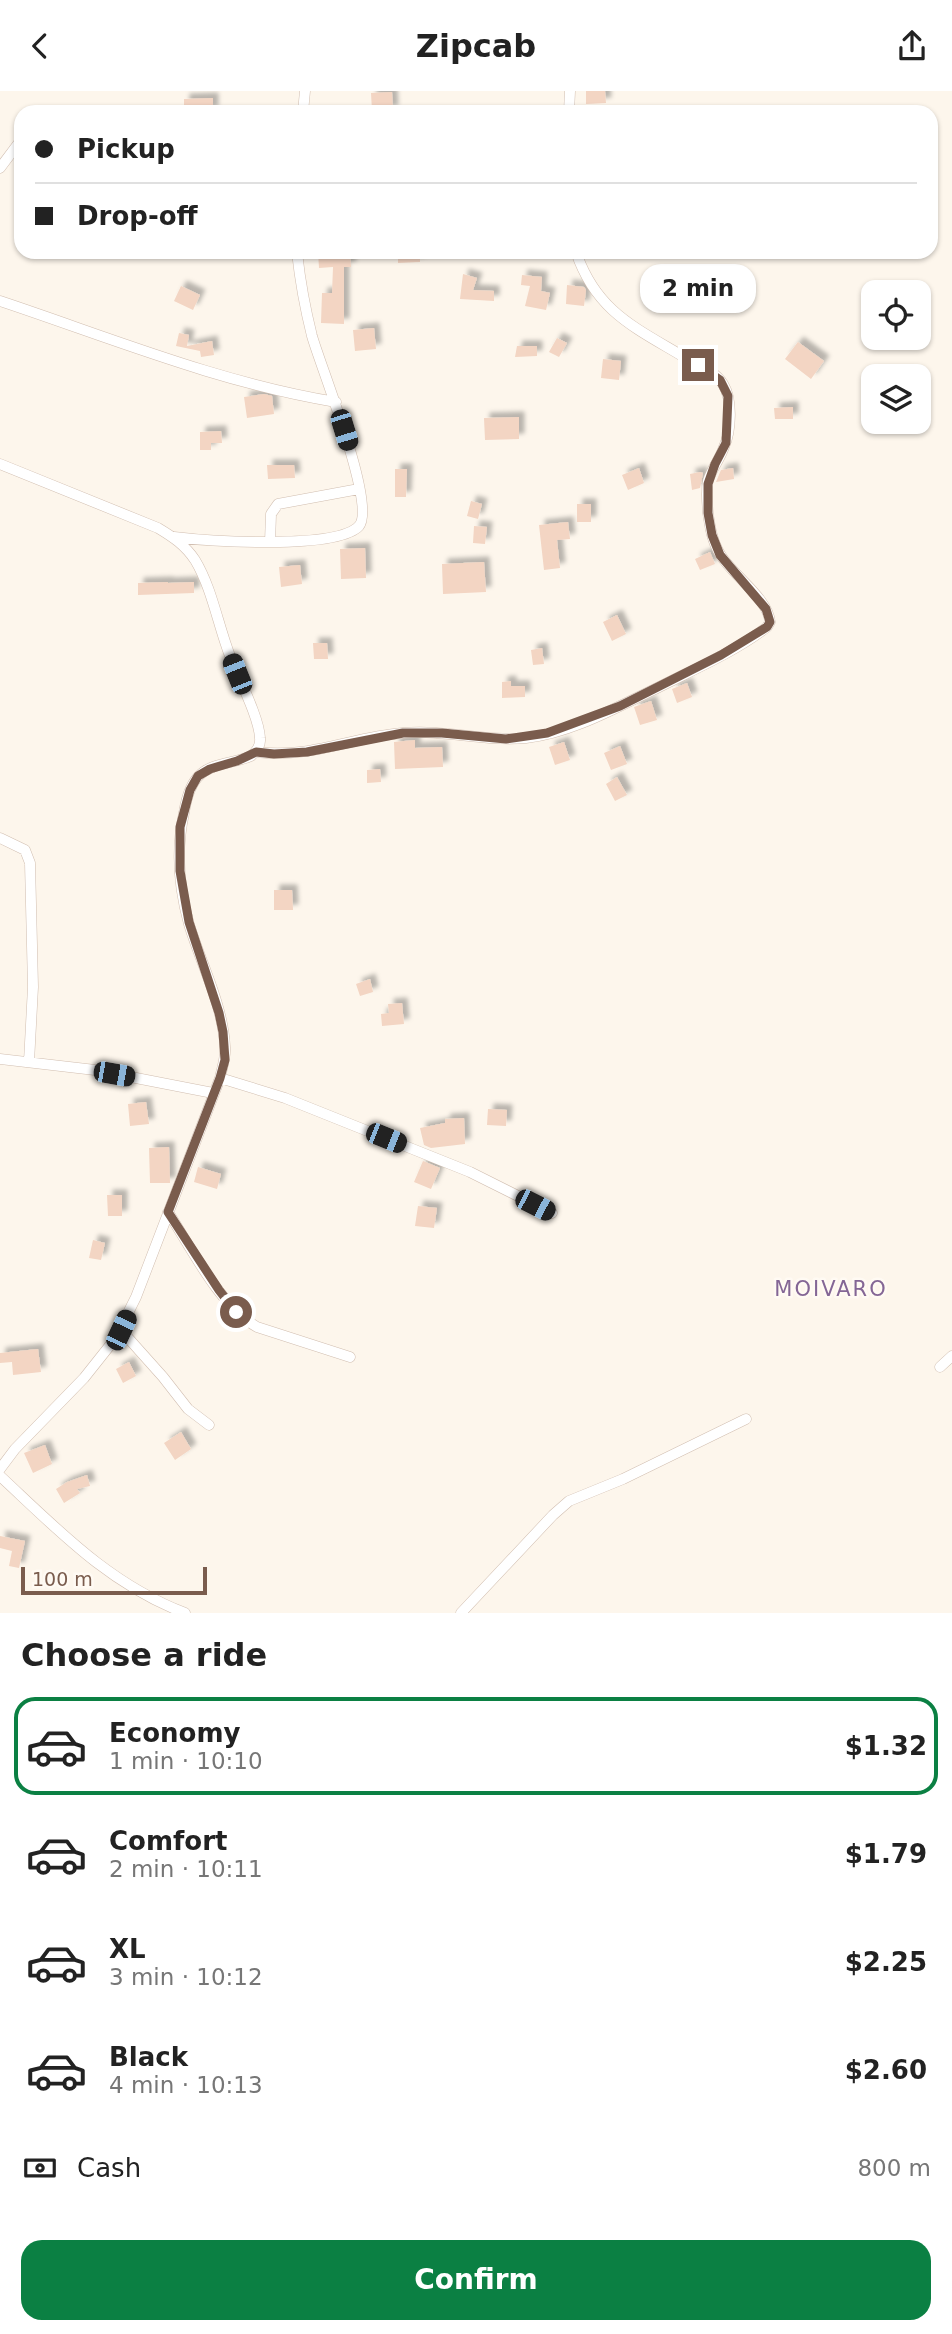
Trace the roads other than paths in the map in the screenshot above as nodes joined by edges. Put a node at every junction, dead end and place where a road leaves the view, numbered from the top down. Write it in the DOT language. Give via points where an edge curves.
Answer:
graph roads {
  1 [pos="14,149"];
  2 [pos="0,168"];
  3 [pos="298,259"];
  4 [pos="579,259"];
  5 [pos="0,302"];
  6 [pos="336,402"];
  7 [pos="0,464"];
  8 [pos="359,489"];
  9 [pos="173,537"];
  10 [pos="270,542"];
  11 [pos="256,752"];
  12 [pos="0,838"];
  13 [pos="0,1059"];
  14 [pos="29,1062"];
  15 [pos="220,1078"];
  16 [pos="214,1093"];
  17 [pos="168,1212"];
  18 [pos="552,1213"];
  19 [pos="121,1330"];
  20 [pos="952,1356"];
  21 [pos="350,1357"];
  22 [pos="940,1367"];
  23 [pos="747,1419"];
  24 [pos="209,1426"];
  25 [pos="0,1469"];
  26 [pos="0,1476"];
  27 [pos="185,1613"];
  28 [pos="461,1613"];
  1 -- 2 [label="street"];
  3 -- 6 [label="street" via="313,341"];
  4 -- 11 [label="street" via="609,309 713,374 725,387 729,409 726,443 708,484 708,513 720,555 766,609 767,627 620,706 547,733 506,739 403,733 307,752"];
  5 -- 6 [label="street" via="226,377"];
  6 -- 8 [label="street"];
  7 -- 9 [label="street"];
  8 -- 10 [label="street" via="278,504 271,514"];
  8 -- 10 [label="street" via="363,513 356,529 329,537"];
  9 -- 10 [label="street"];
  9 -- 11 [label="street" via="201,571 256,721 260,739"];
  11 -- 15 [label="street" via="198,776 180,827 183,895 223,1032 225,1060"];
  12 -- 14 [label="street" via="25,850 30,863 33,964"];
  13 -- 14 [label="street"];
  14 -- 16 [label="street"];
  15 -- 16 [label="street"];
  15 -- 18 [label="street" via="285,1098 470,1172"];
  16 -- 17 [label="street"];
  17 -- 19 [label="street"];
  17 -- 21 [label="street" via="219,1290 248,1322"];
  19 -- 24 [label="street" via="188,1409"];
  19 -- 25 [label="street" via="102,1359"];
  20 -- 22 [label="street"];
  23 -- 28 [label="street" via="569,1501"];
  26 -- 27 [label="street" via="88,1558 145,1595"];
}
